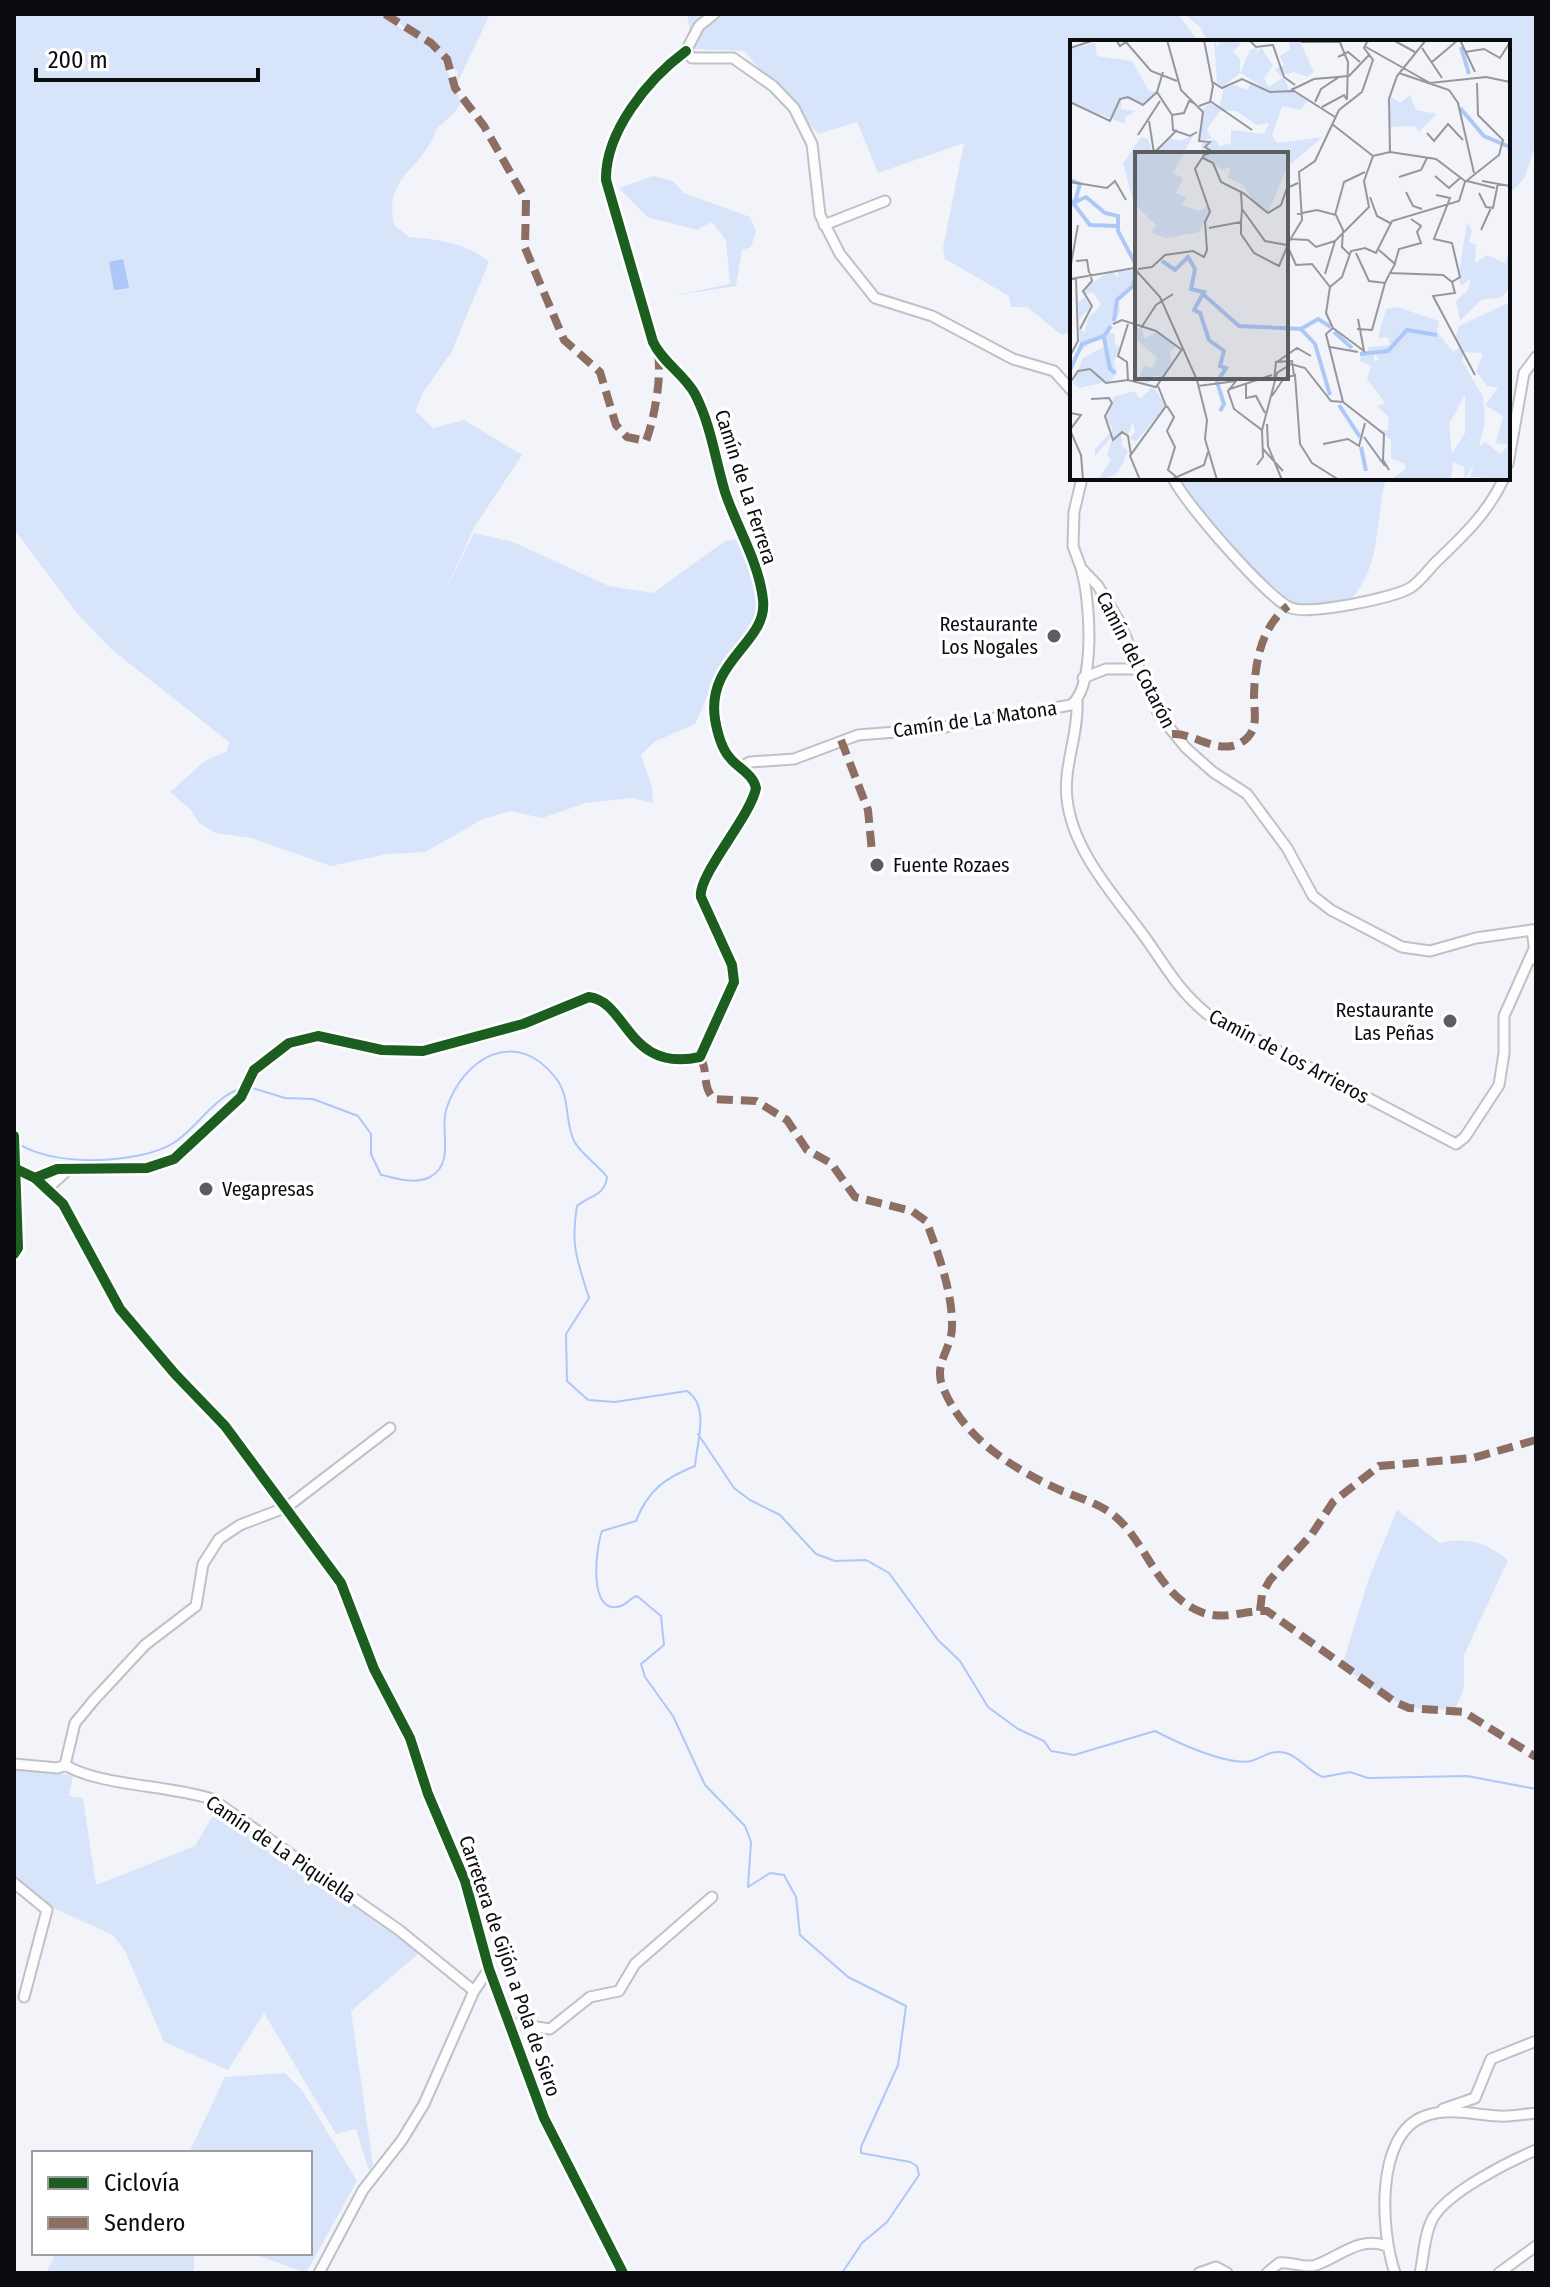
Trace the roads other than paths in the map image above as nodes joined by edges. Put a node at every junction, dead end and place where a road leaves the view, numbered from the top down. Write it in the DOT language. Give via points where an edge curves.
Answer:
graph roads {
  1 [pos="714,14"];
  2 [pos="686,51"];
  3 [pos="885,201"];
  4 [pos="824,225"];
  5 [pos="1536,357"];
  6 [pos="1070,389"];
  7 [pos="1510,453"];
  8 [pos="1082,480"];
  9 [pos="1174,480"];
  10 [pos="1503,480"];
  11 [pos="1081,568"];
  12 [pos="1137,669"];
  13 [pos="1083,678"];
  14 [pos="1077,701"];
  15 [pos="742,766"];
  16 [pos="1534,927"];
  17 [pos="1534,956"];
  18 [pos="14,1168"];
  19 [pos="72,1168"];
  20 [pos="35,1178"];
  21 [pos="48,1188"];
  22 [pos="390,1428"];
  23 [pos="287,1507"];
  24 [pos="14,1764"];
  25 [pos="65,1765"];
  26 [pos="14,1883"];
  27 [pos="712,1897"];
  28 [pos="489,1969"];
  29 [pos="474,1991"];
  30 [pos="24,1997"];
  31 [pos="509,2023"];
  32 [pos="1536,2041"];
  33 [pos="1536,2113"];
  34 [pos="1425,2116"];
  35 [pos="1536,2150"];
  36 [pos="1384,2221"];
  37 [pos="1370,2241"];
  38 [pos="1387,2246"];
  39 [pos="1536,2246"];
  40 [pos="319,2273"];
  41 [pos="623,2273"];
  42 [pos="1199,2273"];
  43 [pos="1227,2273"];
  44 [pos="1267,2273"];
  45 [pos="1395,2273"];
  46 [pos="1420,2273"];
  47 [pos="1499,2273"];
  1 -- 2 [label="street" via="699,26"];
  2 -- 4 [label="street" via="692,58 733,58 794,108 812,144"];
  2 -- 15 [label="street, Camín de La Ferrera" via="648,87 626,120 608,157 606,180 653,342 689,385 703,412 725,493 745,536 763,597 760,623 727,663 714,697 724,750"];
  3 -- 4 [label="street"];
  4 -- 6 [label="street" via="875,298 932,316 1013,359 1054,371"];
  5 -- 7 [label="street" via="1524,373"];
  8 -- 11 [label="street, Camín del Cotarón" via="1072,530"];
  9 -- 10 [label="street" via="1239,560 1284,604 1299,609 1341,609 1408,589 1476,525"];
  11 -- 12 [label="street, Camín del Cotarón" via="1119,621"];
  11 -- 13 [label="street, Camín de La Matona" via="1091,617"];
  12 -- 13 [label="street" via="1106,669"];
  12 -- 16 [label="street, Camín del Cotarón" via="1172,734 1213,772 1247,794 1287,848 1313,896 1331,910 1402,947 1430,951"];
  13 -- 14 [label="street, Camín de La Matona"];
  14 -- 15 [label="street, Camín de La Matona" via="933,729 858,735 794,759"];
  14 -- 17 [label="street, Camín de Los Arrieros" via="1067,791 1074,824 1109,894 1177,988 1207,1014 1456,1144 1499,1085 1504,1016"];
  15 -- 19 [label="street" via="755,783 754,797 701,885 734,982 700,1057 652,1053 602,1002 589,997 523,1024 423,1051 307,1037 279,1048 254,1070 242,1093 210,1129 164,1164"];
  16 -- 17 [label="street"];
  18 -- 20 [label="street, Carretera de Gijón a Pola de Siero"];
  19 -- 20 [label="street"];
  19 -- 21 [label="street"];
  20 -- 21 [label="street, Carretera de Gijón a Pola de Siero"];
  21 -- 23 [label="street, Carretera de Gijón a Pola de Siero" via="71,1218 120,1309 225,1426"];
  22 -- 23 [label="street"];
  23 -- 25 [label="street" via="219,1539 203,1564 196,1606 145,1645 75,1723"];
  23 -- 28 [label="street, Carretera de Gijón a Pola de Siero" via="341,1583 374,1669 410,1738 465,1881"];
  24 -- 25 [label="street, Camín de La Piquiella"];
  25 -- 29 [label="street, Camín de La Piquiella" via="212,1799 399,1930"];
  26 -- 30 [label="street" via="47,1910"];
  27 -- 31 [label="street" via="635,1964 619,1991 590,1997 550,2029"];
  28 -- 29 [label="street"];
  28 -- 31 [label="street, Carretera de Gijón a Pola de Siero"];
  29 -- 40 [label="street" via="424,2104 363,2190"];
  31 -- 41 [label="street, Carretera de Gijón a Pola de Siero" via="544,2118"];
  32 -- 34 [label="street" via="1491,2059 1475,2098"];
  33 -- 34 [label="street"];
  34 -- 36 [label="street" via="1407,2129 1387,2167"];
  35 -- 46 [label="street" via="1444,2205 1428,2233"];
  36 -- 37 [label="street"];
  36 -- 38 [label="street"];
  37 -- 38 [label="street"];
  37 -- 44 [label="street" via="1313,2266 1279,2263"];
  38 -- 45 [label="street"];
  39 -- 47 [label="street"];
  42 -- 43 [label="street" via="1216,2267"];
}
